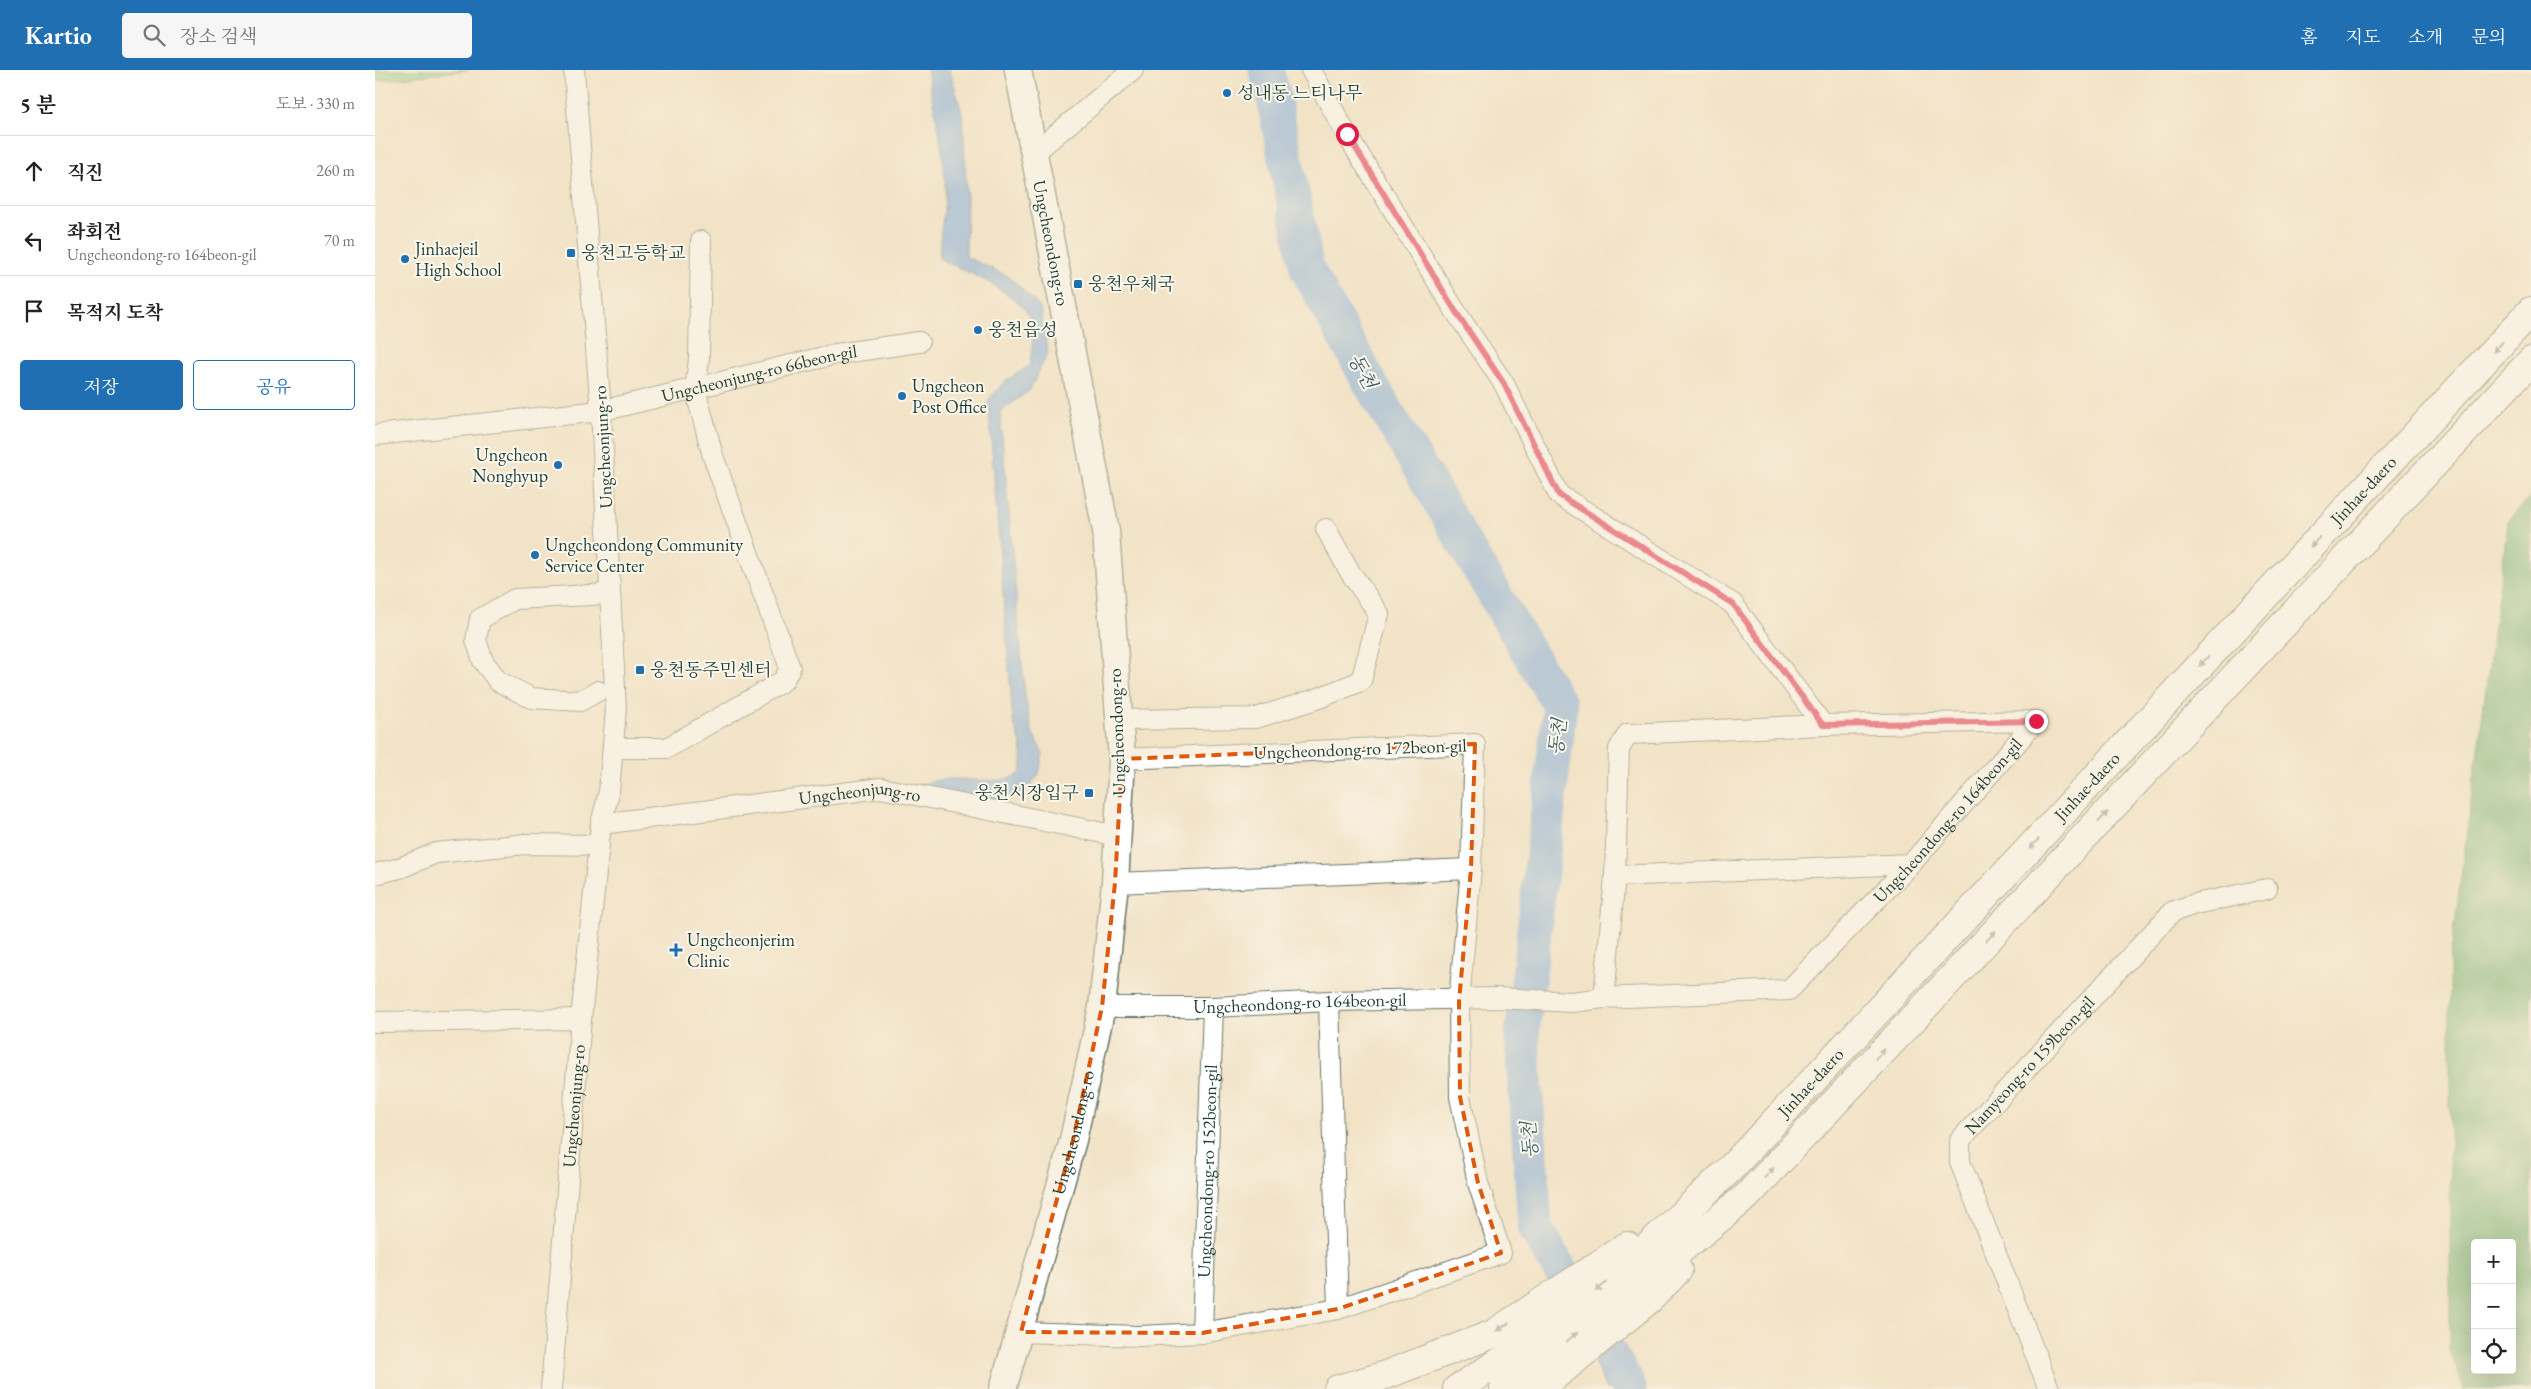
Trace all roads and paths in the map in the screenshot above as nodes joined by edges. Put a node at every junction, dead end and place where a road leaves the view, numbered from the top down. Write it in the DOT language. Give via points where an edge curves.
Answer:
graph roads {
  1 [pos="574,70"];
  2 [pos="1018,70"];
  3 [pos="1133,70"];
  4 [pos="1311,70"];
  5 [pos="1034,153"];
  6 [pos="701,241"];
  7 [pos="2531,311"];
  8 [pos="919,342"];
  9 [pos="2531,361"];
  10 [pos="695,389"];
  11 [pos="601,411"];
  12 [pos="375,436"];
  13 [pos="1326,529"];
  14 [pos="610,594"];
  15 [pos="598,691"];
  16 [pos="1118,720"];
  17 [pos="1823,725"];
  18 [pos="613,748"];
  19 [pos="1122,758"];
  20 [pos="601,824"];
  21 [pos="1117,836"];
  22 [pos="599,846"];
  23 [pos="1911,864"];
  24 [pos="1471,868"];
  25 [pos="375,874"];
  26 [pos="1615,876"];
  27 [pos="1115,883"];
  28 [pos="2267,889"];
  29 [pos="1604,998"];
  30 [pos="1329,1001"];
  31 [pos="1459,1001"];
  32 [pos="1102,1007"];
  33 [pos="1213,1007"];
  34 [pos="581,1019"];
  35 [pos="375,1022"];
  36 [pos="1636,1249"];
  37 [pos="1337,1309"];
  38 [pos="1021,1332"];
  39 [pos="1202,1333"];
  40 [pos="1540,1380"];
  41 [pos="551,1389"];
  42 [pos="1003,1389"];
  43 [pos="1338,1389"];
  44 [pos="1457,1389"];
  45 [pos="1504,1389"];
  46 [pos="2049,1389"];
  1 -- 11 [label="street, Ungcheonjung-ro"];
  2 -- 5 [label="main road, Ungcheondong-ro"];
  3 -- 5 [label="street"];
  4 -- 17 [label="street" via="1456,312 1504,384 1559,495 1733,604"];
  5 -- 16 [label="main road, Ungcheondong-ro" via="1106,531"];
  6 -- 10 [label="street" via="699,359"];
  7 -- 36 [label="highway, Jinhae-daero, one-way" via="1732,1167"];
  8 -- 10 [label="street, Ungcheonjung-ro 66beon-gil" via="836,354"];
  40 -- 9 [label="highway, Jinhae-daero, one-way" via="1645,1291 1747,1196"];
  10 -- 11 [label="street, Ungcheonjung-ro 66beon-gil"];
  10 -- 18 [label="street" via="713,456 790,668 783,682 667,748"];
  11 -- 12 [label="street, Ungcheonjung-ro 66beon-gil"];
  11 -- 14 [label="street, Ungcheonjung-ro"];
  13 -- 16 [label="street" via="1379,614 1361,681 1256,718"];
  14 -- 15 [label="street" via="515,599 480,619 476,640 483,661 498,681 531,698 580,701"];
  14 -- 18 [label="street, Ungcheonjung-ro" via="616,709"];
  16 -- 19 [label="main road, Ungcheondong-ro"];
  17 -- 23 [label="street, Ungcheondong-ro 164beon-gil" via="2036,721"];
  17 -- 26 [label="street, Ungcheondong-ro 164beon-gil" via="1628,734 1619,749"];
  18 -- 20 [label="street, Ungcheonjung-ro" via="609,792"];
  19 -- 21 [label="main road, Ungcheondong-ro"];
  19 -- 24 [label="street, Ungcheondong-ro 172beon-gil" via="1475,744"];
  20 -- 21 [label="street, Ungcheonjung-ro" via="881,788"];
  20 -- 22 [label="street, Ungcheonjung-ro"];
  21 -- 27 [label="main road, Ungcheondong-ro"];
  22 -- 25 [label="street" via="526,844 436,853"];
  22 -- 34 [label="street, Ungcheonjung-ro"];
  23 -- 26 [label="street"];
  23 -- 29 [label="street, Ungcheondong-ro 164beon-gil" via="1789,990"];
  24 -- 27 [label="street"];
  24 -- 31 [label="street, Ungcheondong-ro 172beon-gil"];
  26 -- 29 [label="street, Ungcheondong-ro 164beon-gil"];
  27 -- 32 [label="main road, Ungcheondong-ro"];
  28 -- 46 [label="street, Namyeong-ro 159beon-gil" via="2172,912 1960,1140 1960,1162"];
  29 -- 31 [label="street, Ungcheondong-ro 164beon-gil" via="1572,1002 1498,998"];
  30 -- 31 [label="street, Ungcheondong-ro 164beon-gil"];
  30 -- 33 [label="street, Ungcheondong-ro 164beon-gil"];
  30 -- 37 [label="street"];
  31 -- 37 [label="street" via="1459,1097 1478,1183 1501,1254"];
  32 -- 33 [label="street, Ungcheondong-ro 164beon-gil"];
  32 -- 38 [label="main road, Ungcheondong-ro" via="1073,1140"];
  33 -- 39 [label="street, Ungcheondong-ro 152beon-gil"];
  34 -- 35 [label="street"];
  34 -- 41 [label="street, Ungcheonjung-ro"];
  36 -- 43 [label="highway, one-way" via="1493,1334 1380,1377"];
  36 -- 44 [label="highway, one-way" via="1545,1332"];
  37 -- 39 [label="street"];
  38 -- 39 [label="street" via="1139,1336"];
  38 -- 42 [label="main road, Ungcheondong-ro"];
  40 -- 45 [label="highway"];
}
